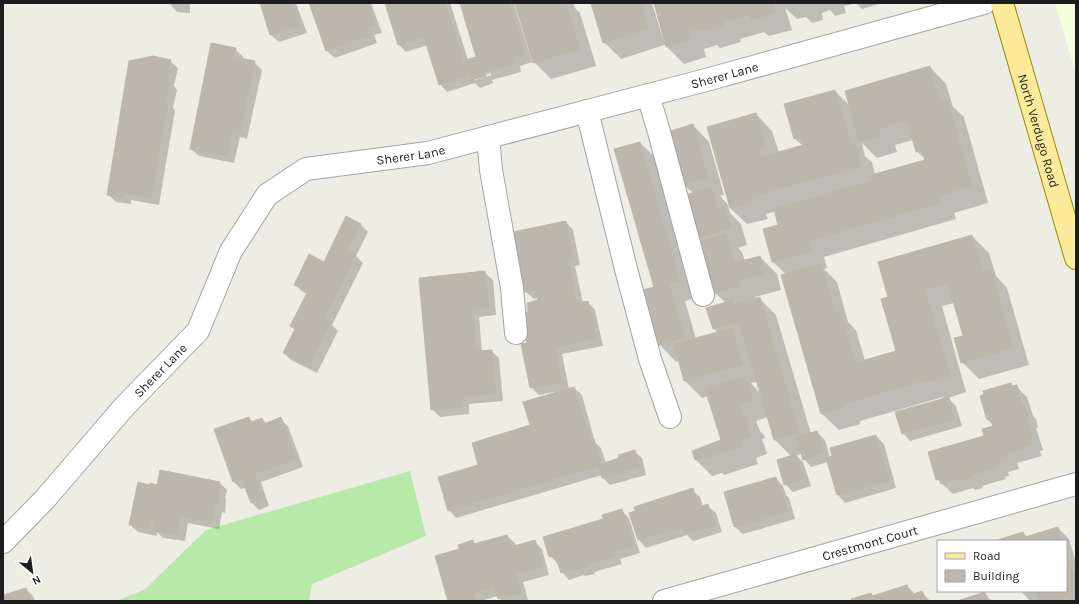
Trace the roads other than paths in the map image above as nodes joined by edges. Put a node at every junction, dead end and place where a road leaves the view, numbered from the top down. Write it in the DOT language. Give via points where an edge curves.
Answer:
graph roads {
  1 [pos="984,3"];
  2 [pos="1002,3"];
  3 [pos="648,95"];
  4 [pos="586,111"];
  5 [pos="488,137"];
  6 [pos="1076,258"];
  7 [pos="702,295"];
  8 [pos="516,333"];
  9 [pos="670,417"];
  10 [pos="1076,484"];
  11 [pos="3,542"];
  12 [pos="664,601"];
  1 -- 3 [label="street, Sherer Lane"];
  2 -- 6 [label="main road, North Verdugo Road"];
  3 -- 4 [label="street, Sherer Lane"];
  3 -- 7 [label="street"];
  4 -- 5 [label="street, Sherer Lane"];
  4 -- 9 [label="street" via="650,359"];
  5 -- 8 [label="street" via="491,170 512,288"];
  5 -- 11 [label="street, Sherer Lane" via="428,152 306,169 267,195 231,251 198,331 124,407 45,499"];
  10 -- 12 [label="street, Crestmont Court"];
}
